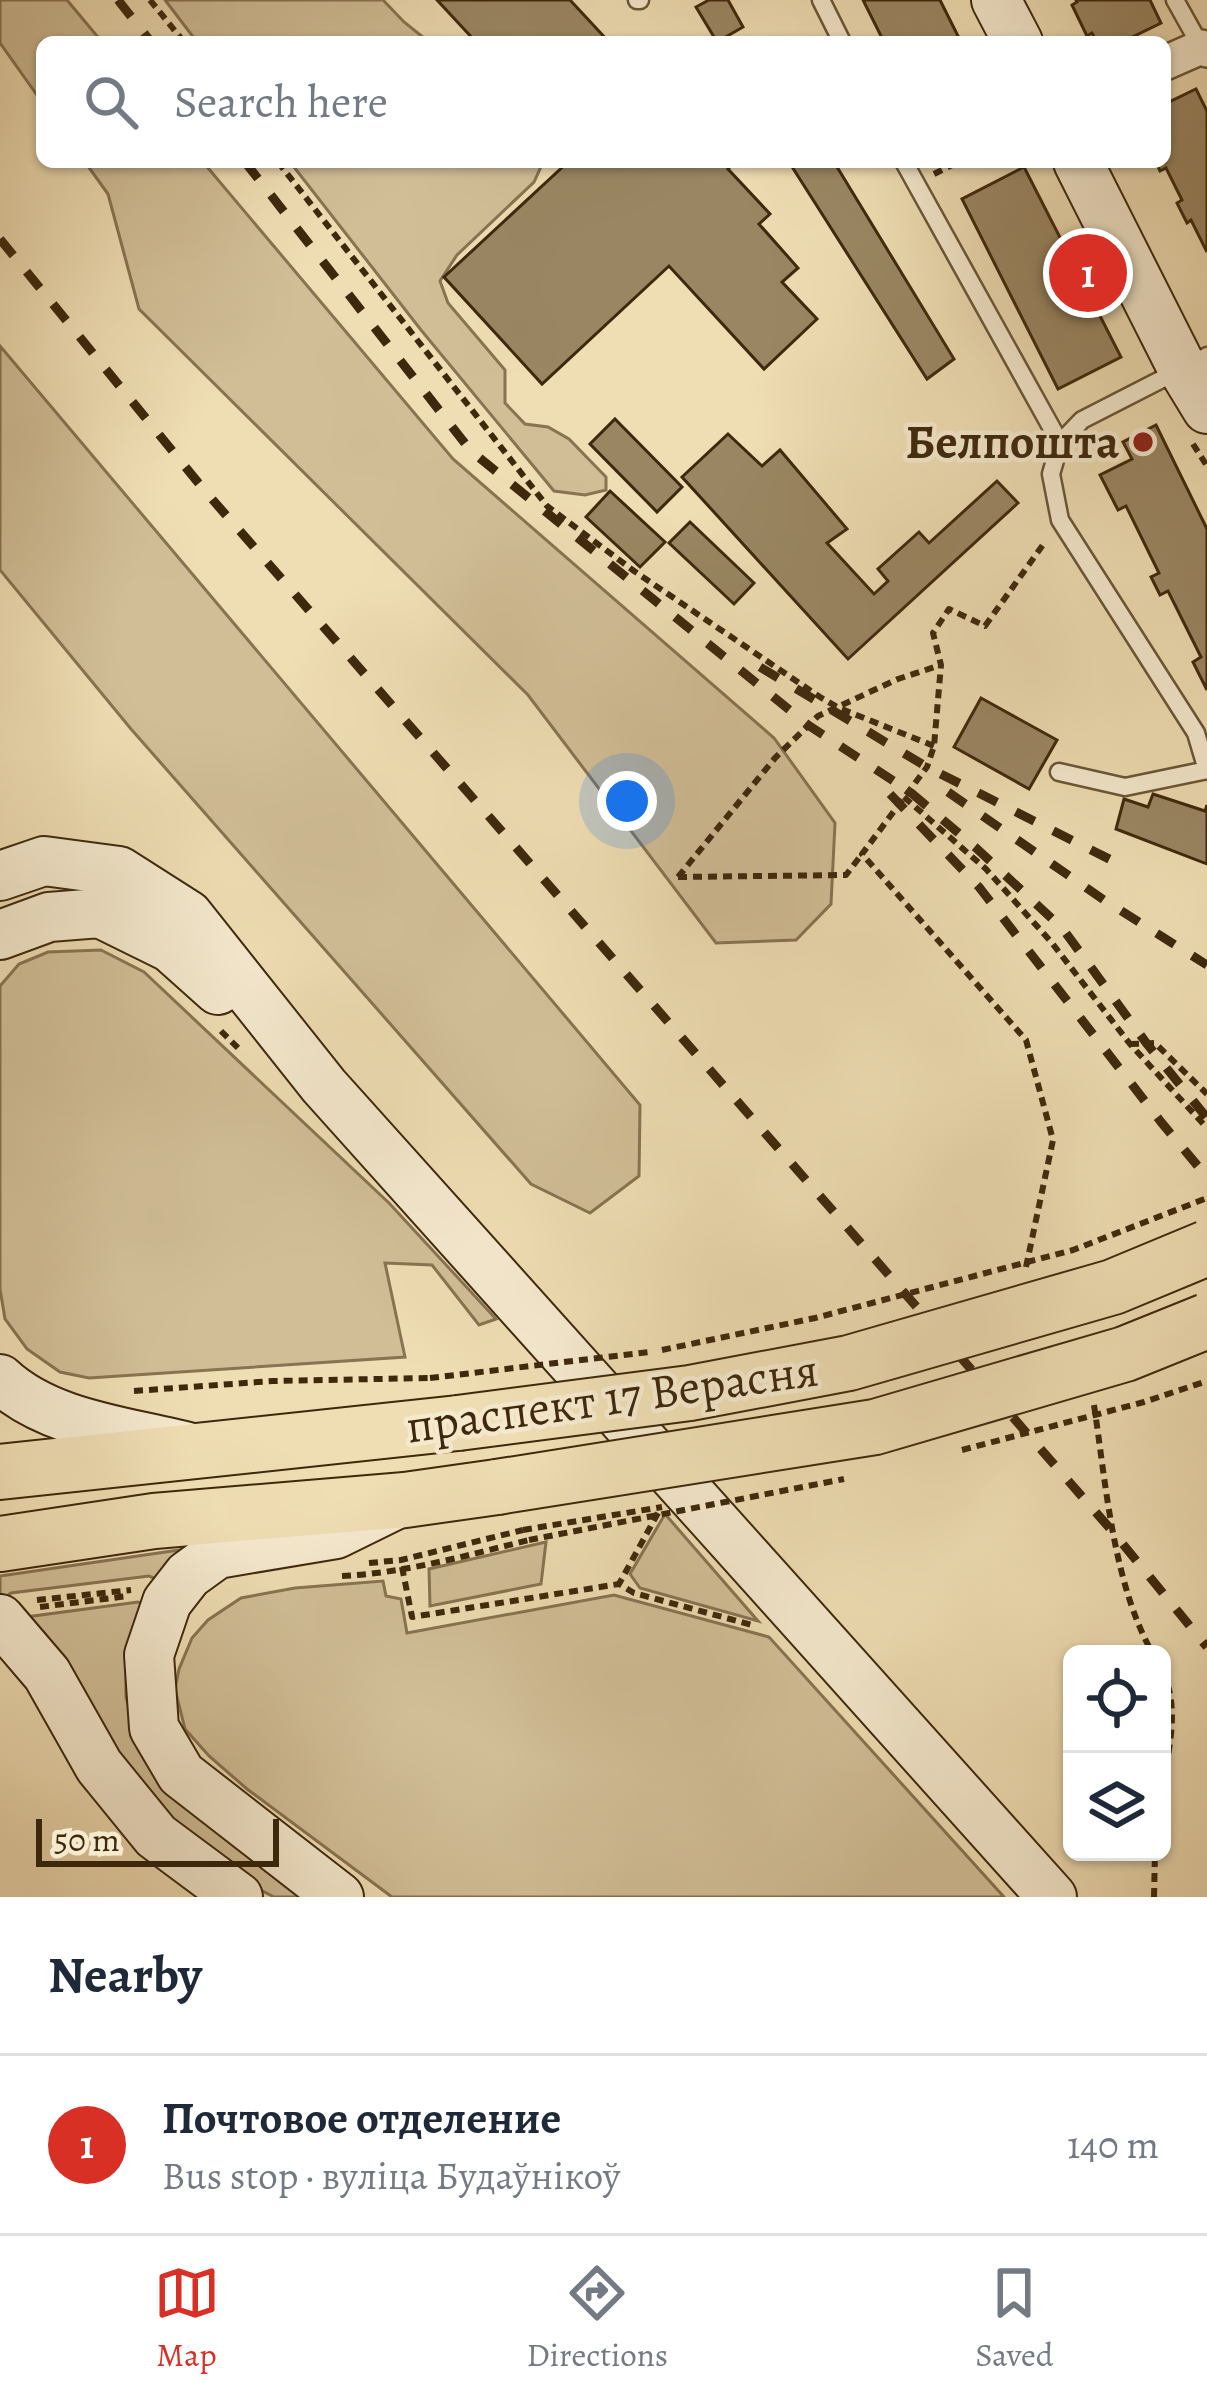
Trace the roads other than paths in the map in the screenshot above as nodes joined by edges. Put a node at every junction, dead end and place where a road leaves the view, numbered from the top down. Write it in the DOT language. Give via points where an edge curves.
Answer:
graph roads {
  1 [pos="820,0"];
  2 [pos="997,0"];
  3 [pos="1175,0"];
  4 [pos="839,36"];
  5 [pos="1015,36"];
  6 [pos="1205,52"];
  7 [pos="1171,61"];
  8 [pos="907,168"];
  9 [pos="1081,168"];
  10 [pos="1194,362"];
  11 [pos="1207,409"];
  12 [pos="1060,442"];
  13 [pos="1201,730"];
  14 [pos="1059,772"];
  15 [pos="0,876"];
  16 [pos="0,935"];
  17 [pos="324,1086"];
  18 [pos="1207,1248"];
  19 [pos="1207,1321"];
  20 [pos="0,1378"];
  21 [pos="198,1449"];
  22 [pos="0,1472"];
  23 [pos="405,1500"];
  24 [pos="0,1544"];
  25 [pos="20,1609"];
  26 [pos="238,1897"];
  27 [pos="339,1897"];
  28 [pos="1052,1897"];
  1 -- 4 [label="lane"];
  2 -- 5 [label="main road"];
  3 -- 6 [label="lane"];
  6 -- 7 [label="street"];
  8 -- 12 [label="lane"];
  9 -- 10 [label="main road"];
  10 -- 11 [label="main road"];
  10 -- 12 [label="lane" via="1082,420"];
  12 -- 13 [label="lane" via="1051,474 1060,520"];
  13 -- 14 [label="lane" via="1207,770 1126,788"];
  15 -- 17 [label="main road" via="44,861 119,871 188,915"];
  16 -- 17 [label="main road" via="49,917 100,913 171,948"];
  17 -- 28 [label="main road"];
  18 -- 21 [label="main road, праспект 17 Верасня, bridge" via="1113,1287 849,1363 689,1393 444,1401"];
  19 -- 23 [label="main road, праспект 17 Верасня, bridge" via="1124,1354 875,1427"];
  20 -- 21 [label="main road" via="61,1416"];
  21 -- 22 [label="main road, праспект 17 Верасня"];
  23 -- 24 [label="main road, праспект 17 Верасня" via="154,1521"];
  23 -- 27 [label="main road" via="336,1534 217,1554 167,1603 149,1655 154,1728 181,1774"];
  25 -- 26 [label="main road" via="99,1766 156,1836"];
}
